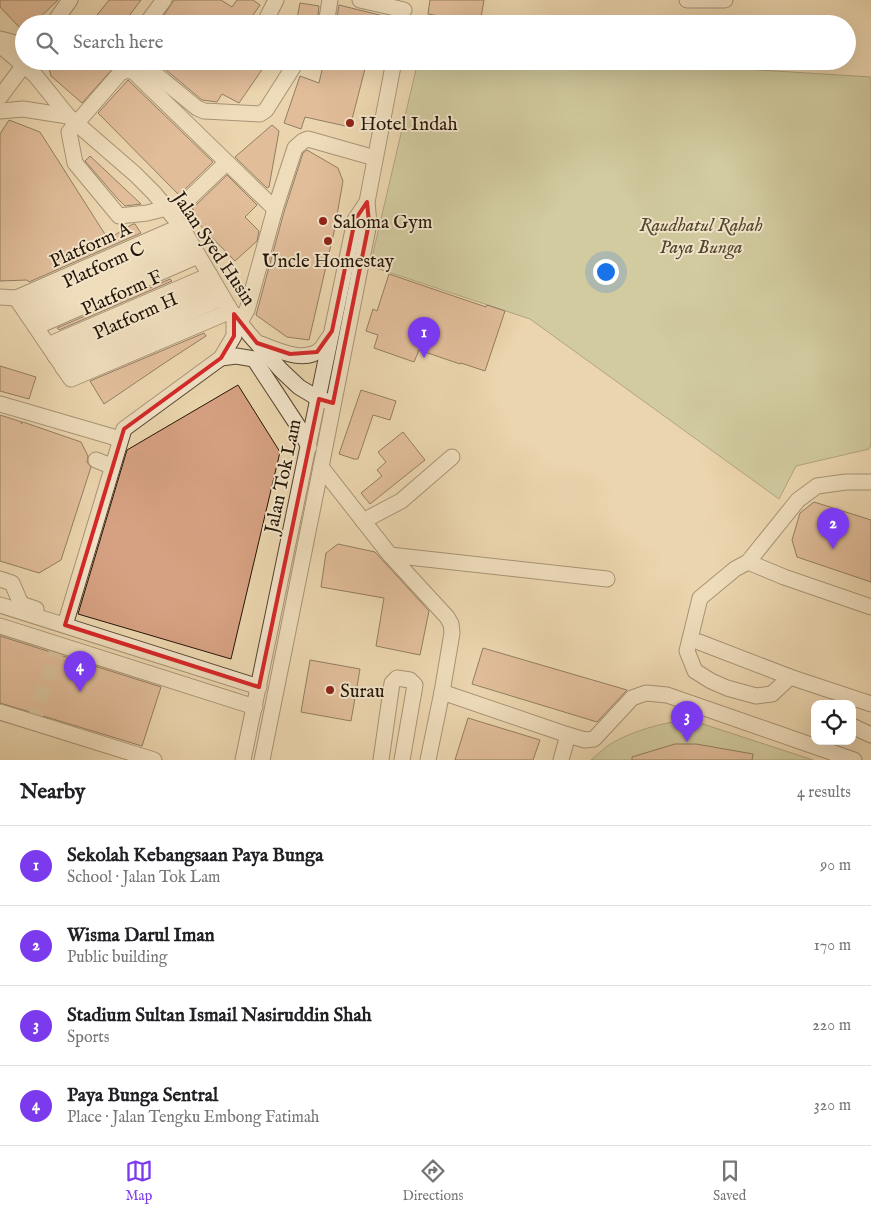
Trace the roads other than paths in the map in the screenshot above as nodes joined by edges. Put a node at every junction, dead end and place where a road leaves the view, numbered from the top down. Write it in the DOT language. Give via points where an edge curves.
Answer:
graph roads {
  1 [pos="69,0"];
  2 [pos="164,0"];
  3 [pos="276,0"];
  4 [pos="330,0"];
  5 [pos="360,0"];
  6 [pos="687,0"];
  7 [pos="725,0"];
  8 [pos="403,11"];
  9 [pos="59,15"];
  10 [pos="153,15"];
  11 [pos="268,15"];
  12 [pos="328,15"];
  13 [pos="0,38"];
  14 [pos="15,43"];
  15 [pos="0,45"];
  16 [pos="15,55"];
  17 [pos="21,70"];
  18 [pos="31,70"];
  19 [pos="151,70"];
  20 [pos="291,70"];
  21 [pos="392,70"];
  22 [pos="0,97"];
  23 [pos="0,111"];
  24 [pos="72,119"];
  25 [pos="375,158"];
  26 [pos="226,163"];
  27 [pos="367,202"];
  28 [pos="275,210"];
  29 [pos="204,266"];
  30 [pos="0,297"];
  31 [pos="332,331"];
  32 [pos="43,338"];
  33 [pos="257,343"];
  34 [pos="221,358"];
  35 [pos="326,401"];
  36 [pos="0,404"];
  37 [pos="120,439"];
  38 [pos="309,447"];
  39 [pos="452,457"];
  40 [pos="96,460"];
  41 [pos="111,466"];
  42 [pos="321,467"];
  43 [pos="871,482"];
  44 [pos="363,521"];
  45 [pos="390,555"];
  46 [pos="748,562"];
  47 [pos="0,579"];
  48 [pos="607,579"];
  49 [pos="0,605"];
  50 [pos="871,607"];
  51 [pos="66,622"];
  52 [pos="0,626"];
  53 [pos="693,647"];
  54 [pos="790,677"];
  55 [pos="259,687"];
  56 [pos="442,692"];
  57 [pos="845,700"];
  58 [pos="856,702"];
  59 [pos="871,704"];
  60 [pos="255,706"];
  61 [pos="0,712"];
  62 [pos="856,728"];
  63 [pos="568,735"];
  64 [pos="871,735"];
  65 [pos="154,760"];
  66 [pos="243,760"];
  67 [pos="262,760"];
  68 [pos="380,760"];
  69 [pos="402,760"];
  70 [pos="428,760"];
  71 [pos="561,760"];
  72 [pos="854,760"];
  1 -- 9 [label="street"];
  2 -- 10 [label="street"];
  3 -- 11 [label="street"];
  4 -- 12 [label="street"];
  5 -- 8 [label="street"];
  6 -- 7 [label="street"];
  13 -- 14 [label="street"];
  15 -- 16 [label="street, Jalan Syed Husin"];
  17 -- 22 [label="street"];
  18 -- 24 [label="street, Jalan Syed Husin"];
  19 -- 20 [label="street" via="204,111 260,114 266,110"];
  21 -- 25 [label="street, Jalan Tok Lam"];
  23 -- 24 [label="street" via="23,109"];
  24 -- 26 [label="street" via="120,73 134,72"];
  24 -- 29 [label="street, Jalan Syed Husin" via="135,174"];
  24 -- 29 [label="street" via="69,132 75,163 119,216 147,213"];
  25 -- 27 [label="street, Jalan Tok Lam"];
  25 -- 28 [label="street" via="308,139 303,141 295,148"];
  26 -- 28 [label="street"];
  26 -- 29 [label="street"];
  27 -- 31 [label="street, Jalan Tok Lam" via="355,220"];
  27 -- 35 [label="street, Jalan Tok Lam" via="369,223"];
  28 -- 29 [label="street" via="247,310"];
  29 -- 32 [label="street"];
  29 -- 32 [label="street, Platform A"];
  29 -- 32 [label="street, Platform C"];
  29 -- 32 [label="street"];
  29 -- 32 [label="street"];
  29 -- 33 [label="street, Jalan Syed Husin"];
  29 -- 34 [label="street" via="234,336"];
  30 -- 32 [label="street"];
  31 -- 33 [label="street" via="320,350 309,355 290,354"];
  31 -- 35 [label="street, Jalan Tok Lam"];
  33 -- 35 [label="street, Jalan Syed Husin" via="299,386"];
  34 -- 37 [label="street" via="124,429"];
  34 -- 38 [label="street" via="254,358"];
  35 -- 38 [label="street, Jalan Tok Lam"];
  35 -- 42 [label="street, Jalan Tok Lam"];
  36 -- 37 [label="street"];
  37 -- 41 [label="street"];
  38 -- 55 [label="street, Jalan Tok Lam"];
  39 -- 44 [label="street" via="401,501"];
  40 -- 41 [label="street"];
  41 -- 51 [label="street"];
  42 -- 44 [label="street"];
  42 -- 67 [label="street, Jalan Tok Lam"];
  43 -- 46 [label="street" via="817,486 798,500"];
  44 -- 45 [label="street"];
  45 -- 48 [label="street"];
  45 -- 56 [label="street" via="451,624"];
  46 -- 50 [label="street"];
  46 -- 53 [label="street" via="700,598"];
  47 -- 51 [label="street" via="12,583 22,604"];
  49 -- 51 [label="street"];
  51 -- 55 [label="street"];
  52 -- 60 [label="street"];
  53 -- 54 [label="street"];
  53 -- 54 [label="street" via="695,671 727,688 756,696 772,694"];
  54 -- 57 [label="street"];
  55 -- 60 [label="street, Jalan Tok Lam"];
  56 -- 63 [label="street"];
  56 -- 70 [label="street"];
  58 -- 59 [label="street"];
  60 -- 66 [label="street, Jalan Tok Lam"];
  61 -- 65 [label="street"];
  62 -- 64 [label="street"];
  63 -- 71 [label="street"];
  63 -- 72 [label="street" via="594,740 632,698 646,693 667,695"];
  68 -- 69 [label="street" via="392,683 397,678 410,680 415,685"];
}
